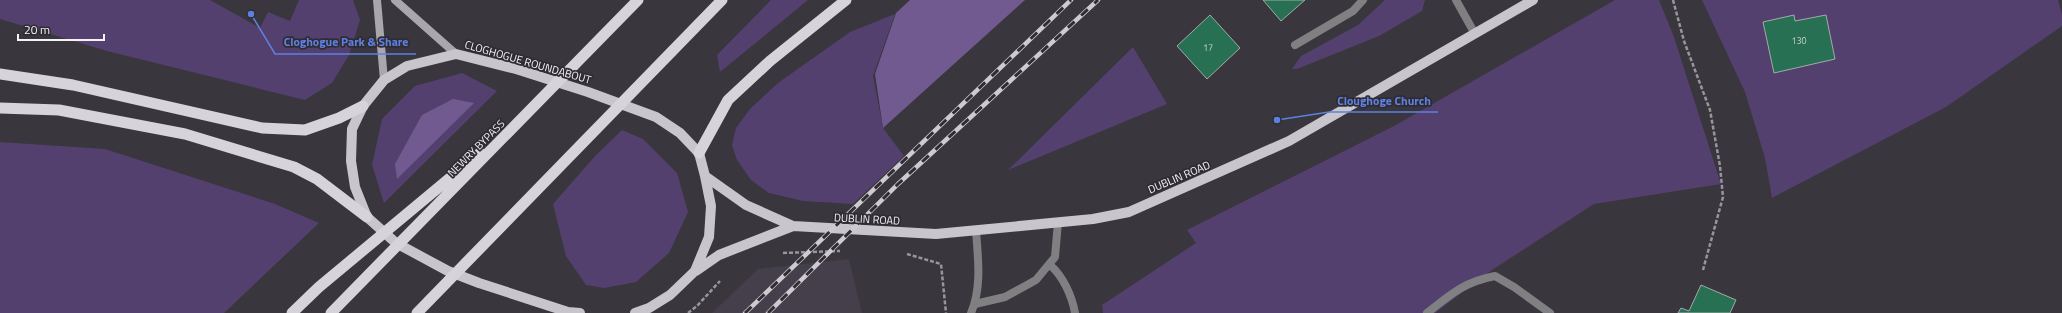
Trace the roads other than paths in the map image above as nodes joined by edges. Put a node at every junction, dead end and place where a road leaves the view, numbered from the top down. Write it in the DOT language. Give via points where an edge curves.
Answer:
graph roads {
  1 [pos="377,0"];
  2 [pos="395,0"];
  3 [pos="638,0"];
  4 [pos="722,0"];
  5 [pos="846,0"];
  6 [pos="1363,0"];
  7 [pos="1456,0"];
  8 [pos="1533,0"];
  9 [pos="1475,34"];
  10 [pos="1296,45"];
  11 [pos="456,54"];
  12 [pos="0,74"];
  13 [pos="384,80"];
  14 [pos="363,106"];
  15 [pos="0,108"];
  16 [pos="530,112"];
  17 [pos="698,154"];
  18 [pos="706,176"];
  19 [pos="367,217"];
  20 [pos="1058,222"];
  21 [pos="793,226"];
  22 [pos="976,231"];
  23 [pos="1050,265"];
  24 [pos="695,271"];
  25 [pos="975,304"];
  26 [pos="335,309"];
  27 [pos="292,313"];
  28 [pos="417,313"];
  29 [pos="580,313"];
  30 [pos="635,313"];
  31 [pos="972,313"];
  32 [pos="1075,313"];
  33 [pos="1427,313"];
  34 [pos="1550,313"];
  1 -- 13 [label="main road"];
  2 -- 11 [label="main road"];
  3 -- 16 [label="highway, NEWRY BYPASS"];
  4 -- 28 [label="highway"];
  5 -- 17 [label="highway" via="770,61 728,100"];
  6 -- 10 [label="street" via="1353,11"];
  7 -- 9 [label="street"];
  8 -- 9 [label="main road, DUBLIN ROAD"];
  9 -- 20 [label="main road, DUBLIN ROAD" via="1282,144 1129,212"];
  11 -- 13 [label="main road, CLOGHOGUE ROUNDABOUT" via="407,66"];
  11 -- 17 [label="main road, CLOGHOGUE ROUNDABOUT" via="516,69 656,117 680,133"];
  12 -- 14 [label="highway" via="73,85 262,128 305,130"];
  13 -- 14 [label="main road, CLOGHOGUE ROUNDABOUT"];
  14 -- 19 [label="main road, CLOGHOGUE ROUNDABOUT" via="352,130 350,161 355,188"];
  15 -- 19 [label="highway" via="59,110 185,134 294,167 317,179"];
  16 -- 26 [label="highway, NEWRY BYPASS"];
  16 -- 27 [label="highway" via="319,287"];
  17 -- 18 [label="main road, CLOGHOGUE ROUNDABOUT"];
  18 -- 21 [label="main road" via="746,205"];
  18 -- 24 [label="main road, CLOGHOGUE ROUNDABOUT" via="711,206 708,237"];
  19 -- 29 [label="main road, CLOGHOGUE ROUNDABOUT" via="396,243 448,271 568,312"];
  20 -- 22 [label="main road, DUBLIN ROAD"];
  20 -- 23 [label="street" via="1055,257"];
  21 -- 22 [label="main road, DUBLIN ROAD" via="936,234"];
  21 -- 24 [label="main road" via="719,255"];
  22 -- 25 [label="street" via="978,270"];
  23 -- 25 [label="street" via="1036,280 1005,297"];
  23 -- 32 [label="street" via="1058,271"];
  24 -- 30 [label="main road, CLOGHOGUE ROUNDABOUT" via="670,295"];
  25 -- 31 [label="street"];
  33 -- 34 [label="street" via="1470,283 1495,276 1514,286"];
}
